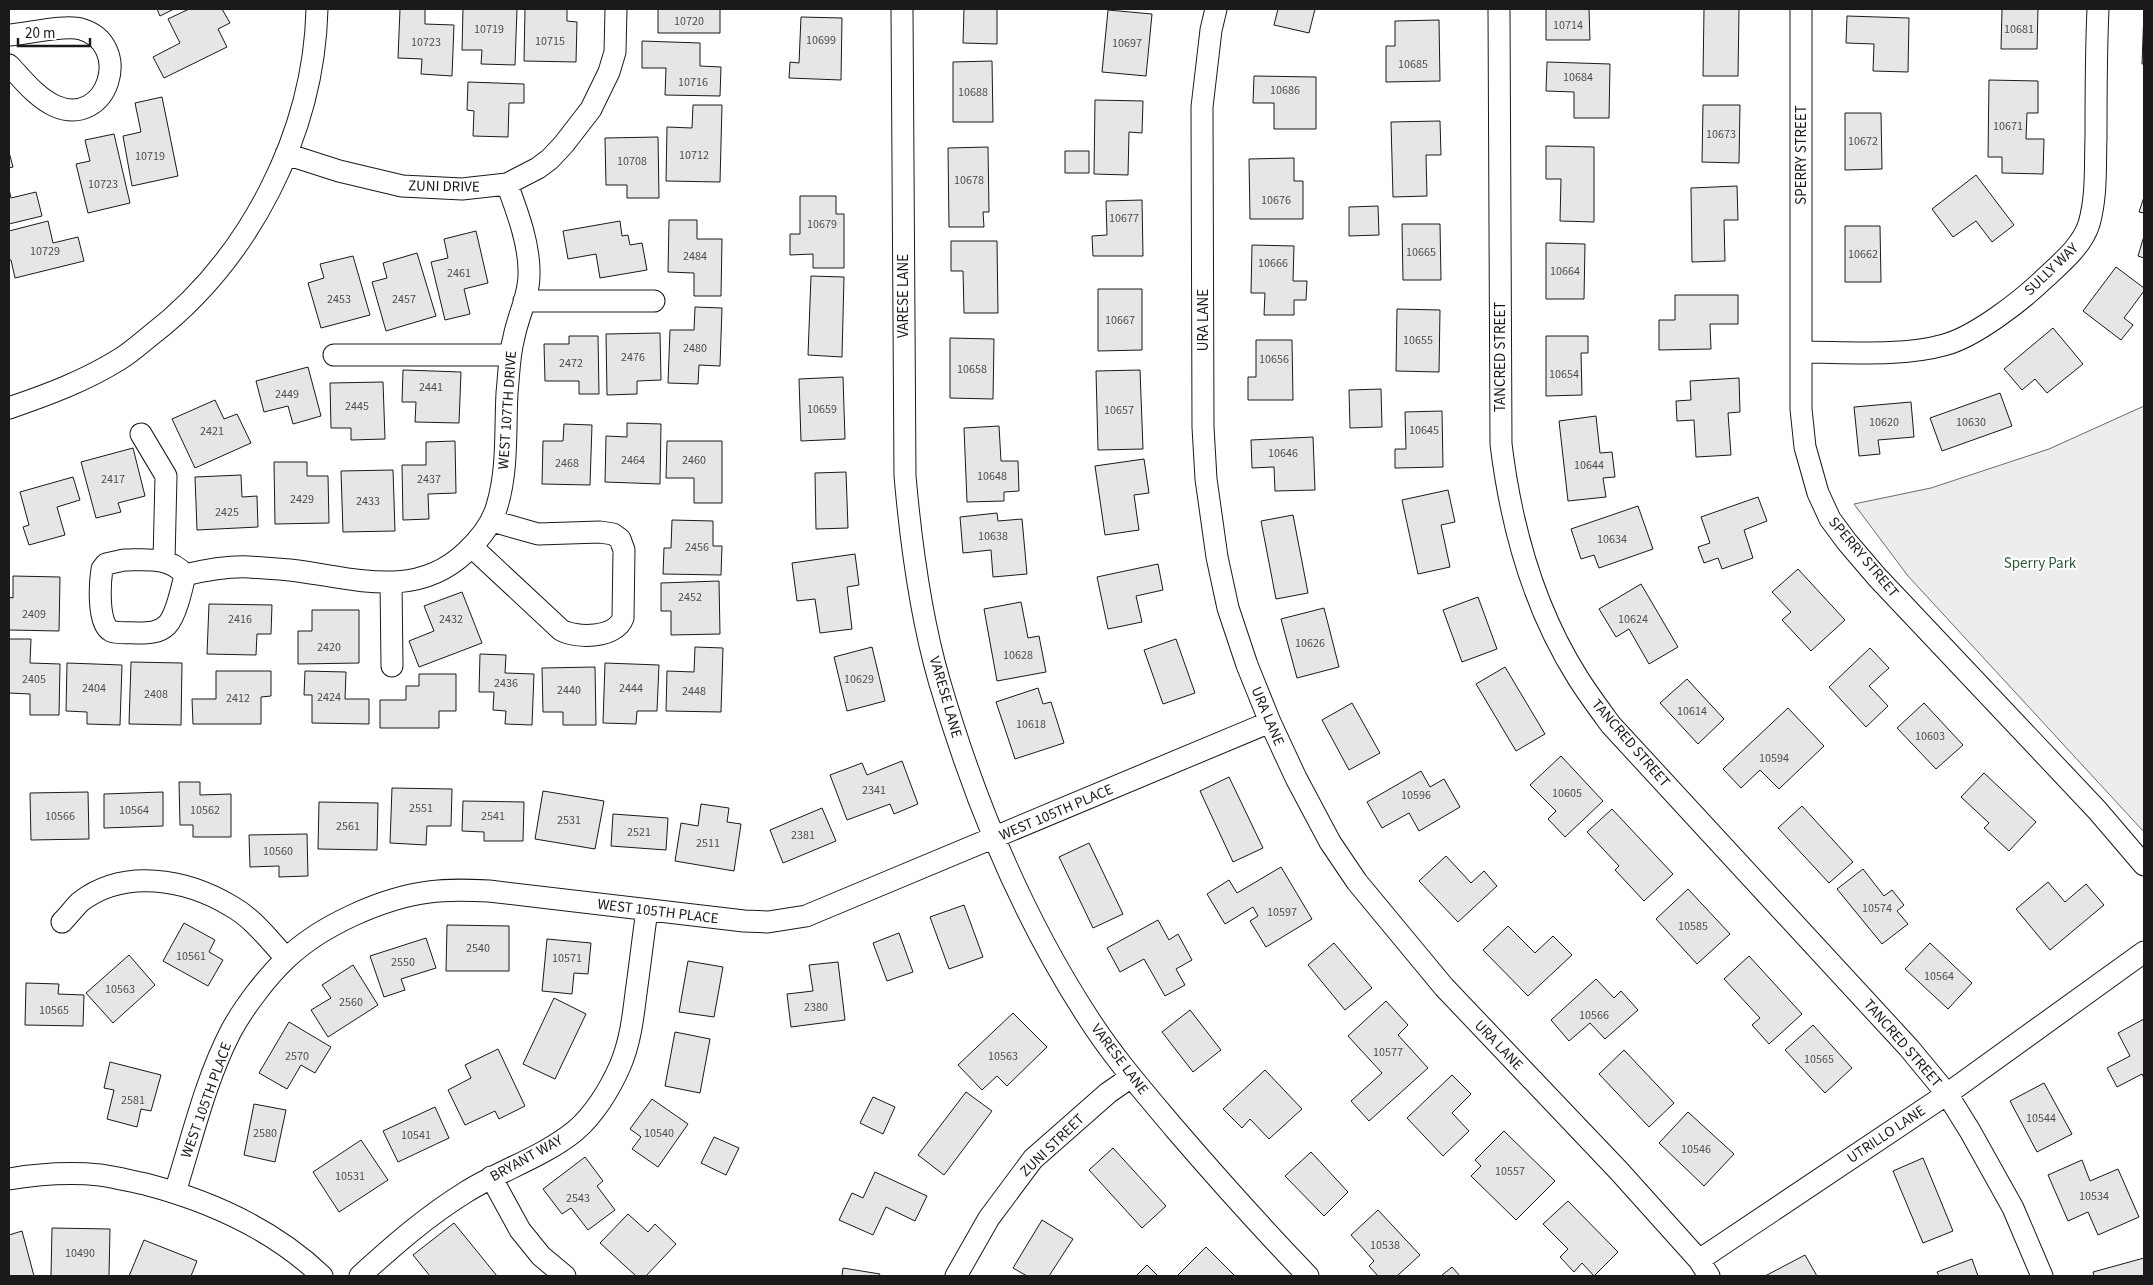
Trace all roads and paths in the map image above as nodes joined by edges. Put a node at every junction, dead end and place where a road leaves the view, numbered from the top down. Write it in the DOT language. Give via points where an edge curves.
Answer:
graph roads {
  1 [pos="317,9"];
  2 [pos="616,9"];
  3 [pos="902,9"];
  4 [pos="1216,9"];
  5 [pos="1499,9"];
  6 [pos="1802,9"];
  7 [pos="2098,9"];
  8 [pos="9,35"];
  9 [pos="9,66"];
  10 [pos="286,154"];
  11 [pos="507,184"];
  12 [pos="524,301"];
  13 [pos="654,301"];
  14 [pos="1801,352"];
  15 [pos="334,355"];
  16 [pos="510,355"];
  17 [pos="9,408"];
  18 [pos="141,434"];
  19 [pos="492,521"];
  20 [pos="472,547"];
  21 [pos="164,561"];
  22 [pos="185,575"];
  23 [pos="391,582"];
  24 [pos="392,666"];
  25 [pos="1270,722"];
  26 [pos="995,838"];
  27 [pos="2144,865"];
  28 [pos="647,910"];
  29 [pos="62,922"];
  30 [pos="2144,952"];
  31 [pos="286,958"];
  32 [pos="1131,1077"];
  33 [pos="1947,1094"];
  34 [pos="491,1177"];
  35 [pos="9,1179"];
  36 [pos="174,1192"];
  37 [pos="1704,1268"];
  38 [pos="322,1276"];
  39 [pos="360,1276"];
  40 [pos="565,1276"];
  41 [pos="956,1276"];
  42 [pos="1308,1276"];
  43 [pos="2042,1276"];
  1 -- 10 [label="street" via="311,71"];
  2 -- 11 [label="street, ZUNI DRIVE" via="615,52 591,109 550,158"];
  3 -- 26 [label="street, VARESE LANE" via="904,460 910,534 938,678"];
  4 -- 25 [label="street, URA LANE" via="1202,107 1206,479 1228,608"];
  5 -- 33 [label="street, TANCRED STREET" via="1501,444 1518,542 1538,597 1578,678 1611,725 1909,1048"];
  6 -- 14 [label="street, SPERRY STREET"];
  7 -- 14 [label="street, SULLY WAY" via="2095,190 2089,224 2070,253 2035,288 1986,324 1945,345 1888,352"];
  8 -- 9 [label="street" via="80,28 104,44 110,71 107,87 95,103 73,109 47,101"];
  10 -- 11 [label="street, ZUNI DRIVE" via="338,171 402,186 462,189"];
  10 -- 17 [label="street" via="260,209 217,272 195,297 122,358 63,388"];
  11 -- 12 [label="street, WEST 107TH DRIVE" via="516,209 530,274"];
  12 -- 13 [label="street"];
  12 -- 16 [label="street, WEST 107TH DRIVE"];
  14 -- 27 [label="street, SPERRY STREET" via="1805,447 1818,493 1830,519 1877,577 2097,810"];
  15 -- 16 [label="street"];
  16 -- 19 [label="street, WEST 107TH DRIVE" via="504,464 498,505"];
  18 -- 21 [label="street" via="166,476"];
  19 -- 20 [label="street, WEST 107TH DRIVE"];
  19 -- 20 [label="street" via="538,534 614,534 624,550 623,618 620,626 608,633 567,633"];
  20 -- 23 [label="street, WEST 107TH DRIVE" via="439,571 420,579"];
  21 -- 22 [label="street" via="174,564"];
  21 -- 22 [label="street" via="124,560 106,564 101,573 101,613 107,628 116,632 148,633 163,628 170,620"];
  22 -- 23 [label="street, WEST 107TH DRIVE" via="246,567 298,571 344,580"];
  23 -- 24 [label="street"];
  25 -- 26 [label="street, WEST 105TH PLACE"];
  25 -- 37 [label="street, URA LANE" via="1330,842 1357,882 1444,987 1619,1170"];
  26 -- 28 [label="street, WEST 105TH PLACE" via="806,916 768,922"];
  26 -- 32 [label="street, VARESE LANE" via="1030,917 1082,1007"];
  28 -- 31 [label="street, WEST 105TH PLACE" via="489,891 428,892 406,896 344,920"];
  28 -- 34 [label="street, BRYANT WAY" via="631,1032 611,1086 575,1131 541,1153"];
  29 -- 31 [label="street" via="79,903 114,884 150,881 176,884 232,906"];
  30 -- 33 [label="street, UTRILLO LANE"];
  31 -- 36 [label="street, WEST 105TH PLACE" via="232,1030 213,1071"];
  32 -- 41 [label="street, ZUNI STREET" via="1033,1159 989,1218"];
  32 -- 42 [label="street, VARESE LANE"];
  33 -- 37 [label="street, UTRILLO LANE"];
  33 -- 43 [label="street, TANCRED STREET" via="2013,1208"];
  34 -- 39 [label="street, BRYANT WAY" via="400,1239"];
  34 -- 40 [label="street" via="520,1230 541,1256"];
  35 -- 36 [label="street" via="35,1174 100,1175"];
  36 -- 38 [label="street" via="220,1209 267,1234"];
}
